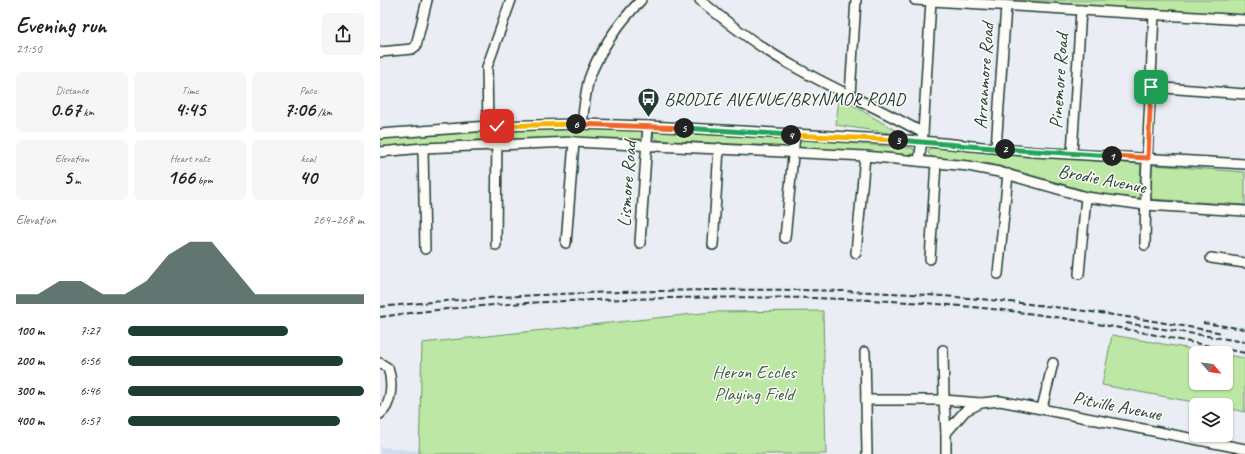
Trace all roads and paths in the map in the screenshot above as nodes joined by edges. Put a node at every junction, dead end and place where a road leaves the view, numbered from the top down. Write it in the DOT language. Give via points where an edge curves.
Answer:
graph roads {
  1 [pos="427,0"];
  2 [pos="511,0"];
  3 [pos="642,0"];
  4 [pos="700,0"];
  5 [pos="856,0"];
  6 [pos="915,0"];
  7 [pos="931,1"];
  8 [pos="1006,6"];
  9 [pos="1081,10"];
  10 [pos="1154,14"];
  11 [pos="1245,20"];
  12 [pos="380,52"];
  13 [pos="1151,87"];
  14 [pos="1245,94"];
  15 [pos="850,95"];
  16 [pos="582,124"];
  17 [pos="493,126"];
  18 [pos="648,126"];
  19 [pos="380,134"];
  20 [pos="795,135"];
  21 [pos="922,137"];
  22 [pos="574,142"];
  23 [pos="498,144"];
  24 [pos="647,144"];
  25 [pos="422,148"];
  26 [pos="719,148"];
  27 [pos="996,148"];
  28 [pos="380,152"];
  29 [pos="793,153"];
  30 [pos="1072,153"];
  31 [pos="865,156"];
  32 [pos="1148,158"];
  33 [pos="919,161"];
  34 [pos="936,163"];
  35 [pos="1245,164"];
  36 [pos="1008,174"];
  37 [pos="1086,197"];
  38 [pos="1145,205"];
  39 [pos="1245,211"];
  40 [pos="785,238"];
  41 [pos="640,243"];
  42 [pos="566,244"];
  43 [pos="496,245"];
  44 [pos="713,245"];
  45 [pos="1146,245"];
  46 [pos="425,249"];
  47 [pos="856,253"];
  48 [pos="1211,258"];
  49 [pos="930,259"];
  50 [pos="1245,263"];
  51 [pos="998,274"];
  52 [pos="1079,274"];
  53 [pos="943,350"];
  54 [pos="865,352"];
  55 [pos="380,363"];
  56 [pos="1053,363"];
  57 [pos="866,400"];
  58 [pos="944,400"];
  59 [pos="981,403"];
  60 [pos="1042,408"];
  61 [pos="380,414"];
  62 [pos="946,433"];
  63 [pos="1245,449"];
  64 [pos="867,454"];
  65 [pos="946,454"];
  1 -- 12 [label="street" via="416,46 412,49"];
  2 -- 17 [label="street" via="487,68"];
  3 -- 16 [label="street" via="621,20 607,41 589,80"];
  4 -- 15 [label="street" via="735,29 794,67"];
  5 -- 15 [label="street"];
  6 -- 7 [label="street"];
  7 -- 8 [label="street"];
  7 -- 21 [label="street"];
  8 -- 9 [label="street"];
  8 -- 27 [label="street, Arranmore Road"];
  9 -- 10 [label="street"];
  9 -- 30 [label="street, Pinemore Road"];
  10 -- 11 [label="street"];
  10 -- 13 [label="street"];
  13 -- 14 [label="street"];
  13 -- 32 [label="street"];
  15 -- 21 [label="street" via="897,118"];
  16 -- 17 [label="street, Brodie Avenue"];
  16 -- 18 [label="street, Brodie Avenue"];
  17 -- 19 [label="street, Brodie Avenue"];
  17 -- 23 [label="street"];
  18 -- 20 [label="street, Brodie Avenue"];
  18 -- 24 [label="street, Lismore Road"];
  20 -- 21 [label="street, Brodie Avenue"];
  20 -- 29 [label="street"];
  21 -- 27 [label="street, Brodie Avenue"];
  21 -- 33 [label="street"];
  22 -- 23 [label="street, Brodie Avenue"];
  22 -- 24 [label="street, Brodie Avenue"];
  22 -- 42 [label="street"];
  23 -- 25 [label="street, Brodie Avenue"];
  23 -- 43 [label="street"];
  24 -- 26 [label="street, Brodie Avenue"];
  24 -- 41 [label="street, Lismore Road"];
  25 -- 28 [label="street, Brodie Avenue"];
  25 -- 46 [label="street"];
  26 -- 29 [label="street, Brodie Avenue"];
  26 -- 44 [label="street"];
  27 -- 30 [label="street, Brodie Avenue"];
  29 -- 31 [label="street, Brodie Avenue"];
  29 -- 40 [label="street"];
  30 -- 32 [label="street, Brodie Avenue"];
  31 -- 33 [label="street, Brodie Avenue"];
  31 -- 47 [label="street"];
  32 -- 35 [label="street, Brodie Avenue"];
  32 -- 38 [label="street"];
  33 -- 34 [label="street, Brodie Avenue"];
  34 -- 36 [label="street, Brodie Avenue"];
  34 -- 49 [label="street"];
  36 -- 37 [label="street, Brodie Avenue"];
  36 -- 51 [label="street"];
  37 -- 38 [label="street, Brodie Avenue"];
  37 -- 52 [label="street"];
  38 -- 39 [label="street, Brodie Avenue"];
  38 -- 45 [label="street"];
  48 -- 50 [label="street"];
  53 -- 58 [label="street"];
  54 -- 57 [label="street"];
  55 -- 61 [label="street" via="388,368 389,376 388,404"];
  56 -- 60 [label="street"];
  57 -- 58 [label="street, Pitville Avenue"];
  57 -- 64 [label="street"];
  58 -- 59 [label="street, Pitville Avenue"];
  58 -- 62 [label="street"];
  59 -- 60 [label="street, Pitville Avenue" via="1000,401"];
  59 -- 62 [label="street, Pitville Avenue" via="965,411"];
  60 -- 63 [label="street, Pitville Avenue"];
  62 -- 65 [label="street"];
}
